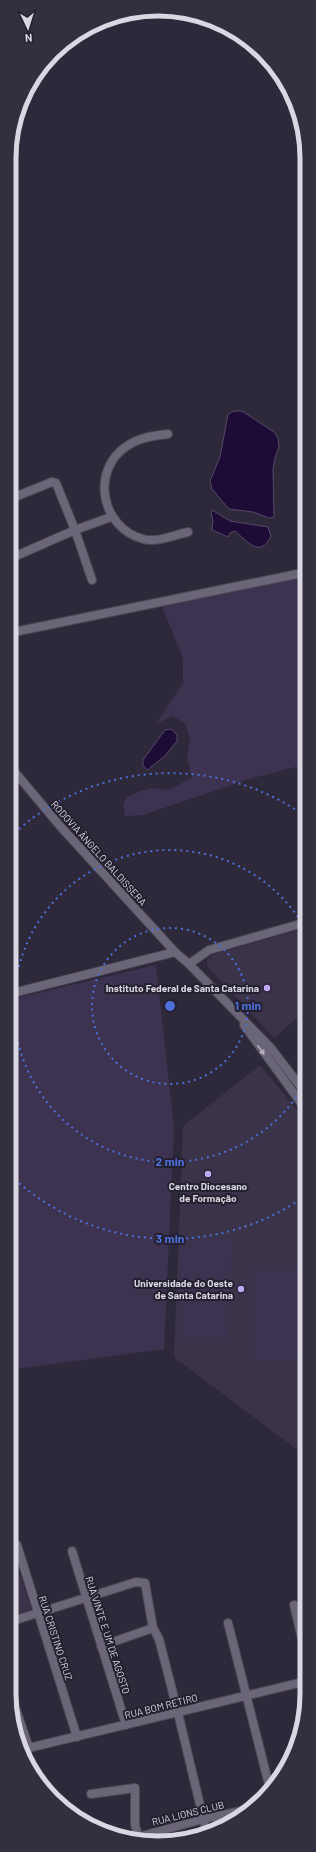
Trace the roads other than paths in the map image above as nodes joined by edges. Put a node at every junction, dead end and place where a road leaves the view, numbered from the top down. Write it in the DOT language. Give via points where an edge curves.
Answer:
graph roads {
  1 [pos="168,434"];
  2 [pos="17,496"];
  3 [pos="111,517"];
  4 [pos="75,530"];
  5 [pos="188,532"];
  6 [pos="16,556"];
  7 [pos="300,573"];
  8 [pos="92,580"];
  9 [pos="16,632"];
  10 [pos="16,773"];
  11 [pos="300,924"];
  12 [pos="175,952"];
  13 [pos="189,964"];
  14 [pos="16,992"];
  15 [pos="231,1006"];
  16 [pos="300,1086"];
  17 [pos="300,1102"];
  18 [pos="17,1545"];
  19 [pos="72,1551"];
  20 [pos="85,1597"];
  21 [pos="294,1605"];
  22 [pos="37,1613"];
  23 [pos="16,1620"];
  24 [pos="228,1623"];
  25 [pos="153,1628"];
  26 [pos="300,1630"];
  27 [pos="101,1646"];
  28 [pos="300,1683"];
  29 [pos="246,1696"];
  30 [pos="178,1713"];
  31 [pos="126,1725"];
  32 [pos="77,1737"];
  33 [pos="27,1749"];
  34 [pos="269,1783"];
  35 [pos="91,1794"];
  36 [pos="237,1812"];
  37 [pos="203,1819"];
  38 [pos="205,1828"];
  39 [pos="136,1834"];
  40 [pos="145,1836"];
  1 -- 3 [label="street" via="137,440 126,446 109,464 104,492"];
  2 -- 4 [label="street" via="52,482 56,483"];
  3 -- 4 [label="street"];
  3 -- 5 [label="street" via="131,534 144,539 157,540"];
  4 -- 6 [label="street"];
  4 -- 8 [label="street"];
  7 -- 9 [label="street"];
  10 -- 12 [label="street, RODOVIA ÂNGELO BALDISSERA" via="60,826"];
  11 -- 13 [label="street" via="210,950"];
  12 -- 13 [label="street, RODOVIA ÂNGELO BALDISSERA"];
  12 -- 14 [label="street"];
  13 -- 15 [label="street, RODOVIA ÂNGELO BALDISSERA"];
  15 -- 16 [label="street" via="270,1047"];
  15 -- 17 [label="street, one-way"];
  18 -- 22 [label="street, RUA CRISTINO CRUZ"];
  19 -- 20 [label="street, RUA VINTE E UM DE AGOSTO"];
  20 -- 22 [label="street"];
  20 -- 25 [label="street" via="136,1582 145,1583"];
  20 -- 27 [label="street, RUA VINTE E UM DE AGOSTO"];
  21 -- 26 [label="street"];
  22 -- 23 [label="street"];
  22 -- 32 [label="street, RUA CRISTINO CRUZ"];
  24 -- 29 [label="street"];
  25 -- 27 [label="street"];
  25 -- 30 [label="street" via="159,1639"];
  27 -- 31 [label="street, RUA VINTE E UM DE AGOSTO"];
  28 -- 29 [label="street, RUA BOM RETIRO"];
  29 -- 30 [label="street, RUA BOM RETIRO"];
  29 -- 34 [label="street"];
  30 -- 31 [label="street, RUA BOM RETIRO"];
  30 -- 37 [label="street"];
  31 -- 32 [label="street, RUA BOM RETIRO"];
  32 -- 33 [label="street, RUA BOM RETIRO"];
  35 -- 39 [label="street" via="135,1788"];
  36 -- 37 [label="street, RUA LIONS CLUB"];
  37 -- 38 [label="street"];
  37 -- 40 [label="street, RUA LIONS CLUB"];
}
